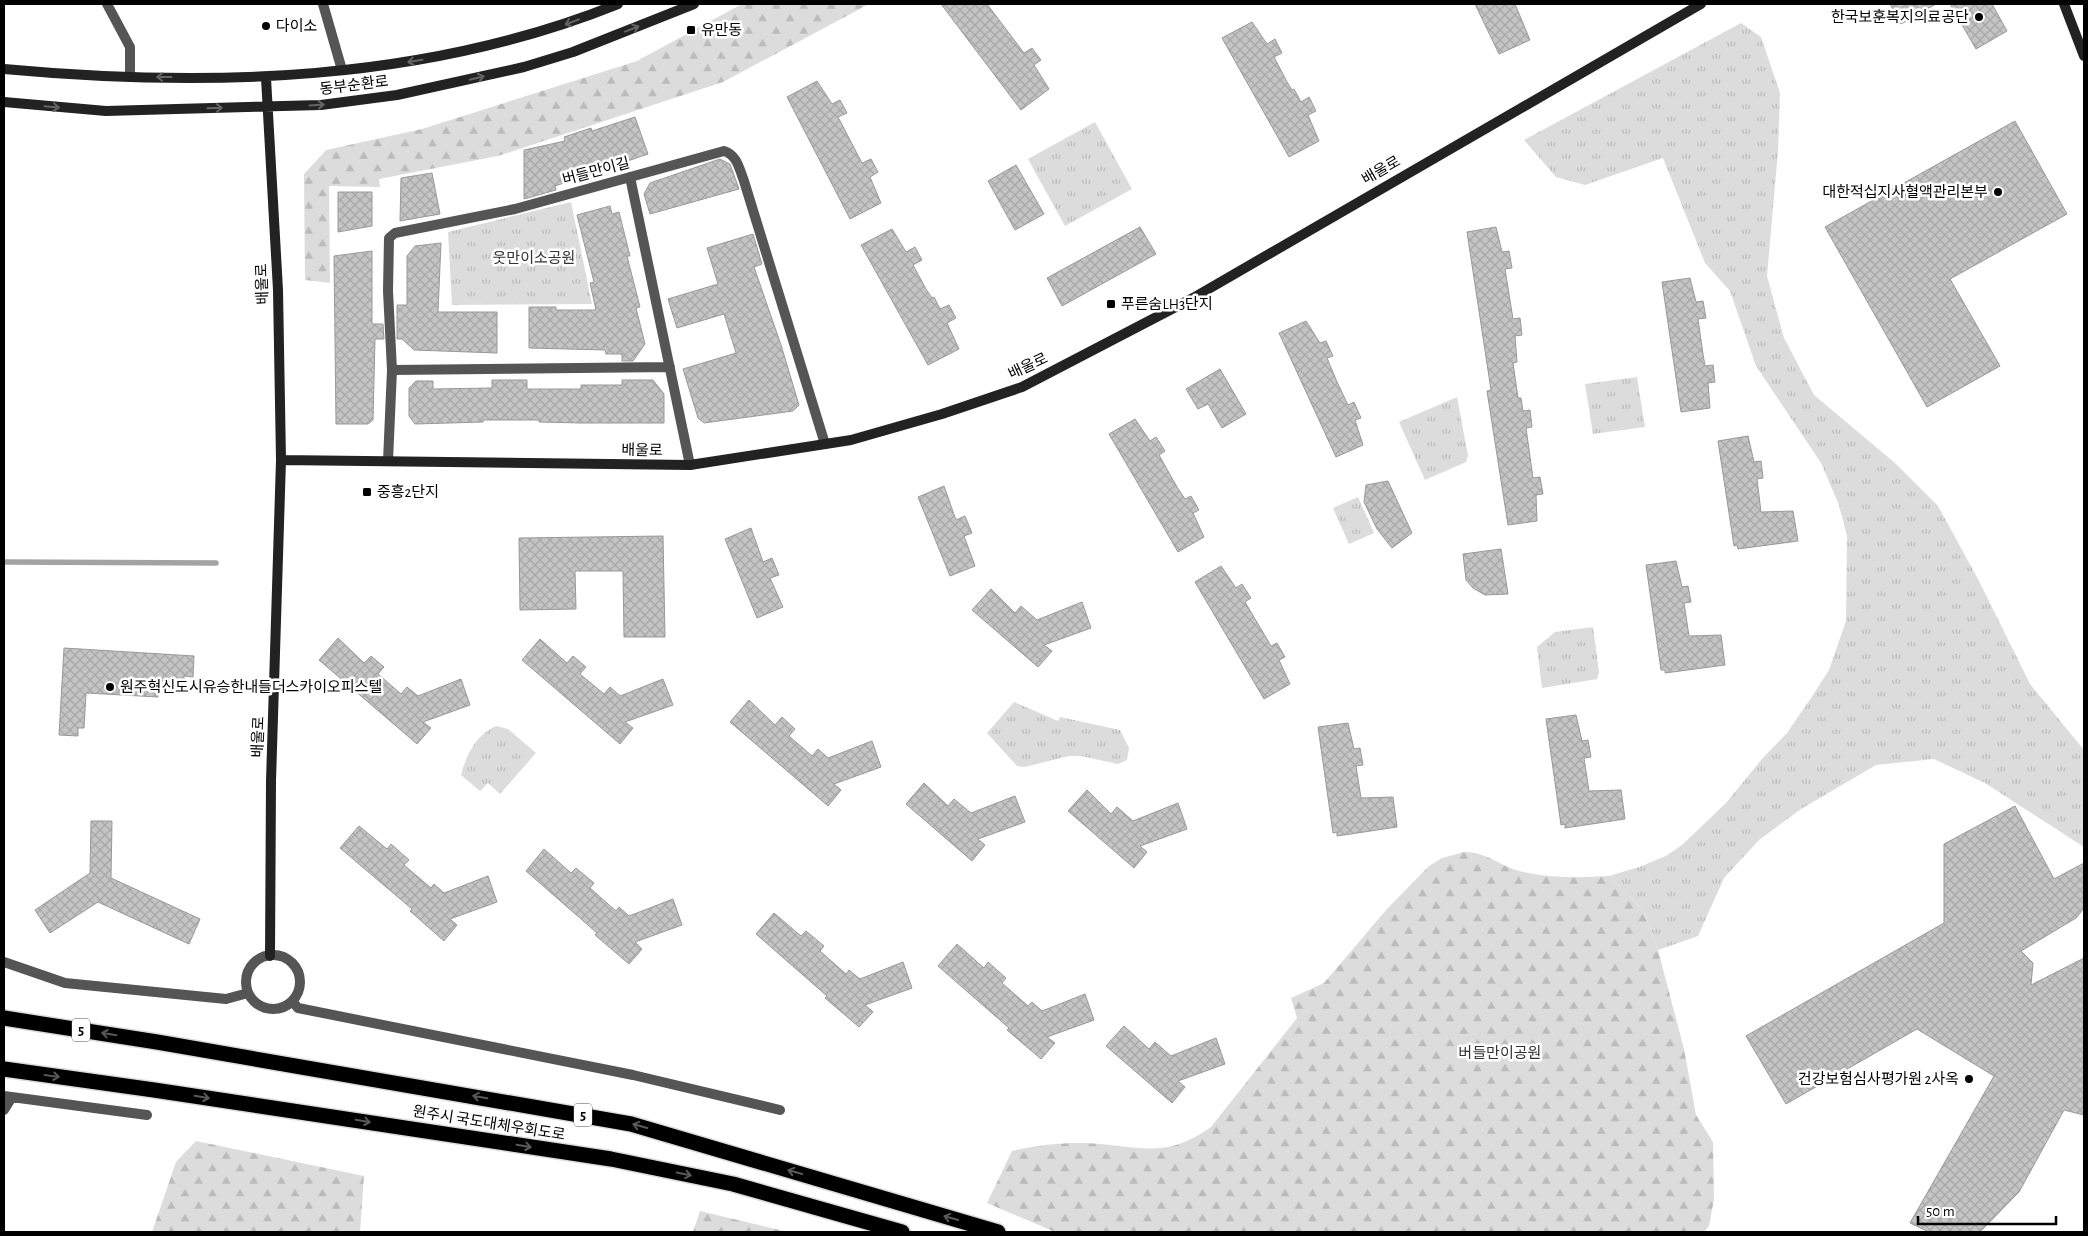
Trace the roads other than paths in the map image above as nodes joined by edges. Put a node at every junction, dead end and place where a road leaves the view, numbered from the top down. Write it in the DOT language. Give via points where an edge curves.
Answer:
graph roads {
  1 [pos="107,4"];
  2 [pos="323,4"];
  3 [pos="618,4"];
  4 [pos="694,4"];
  5 [pos="1701,4"];
  6 [pos="2064,4"];
  7 [pos="2084,56"];
  8 [pos="4,69"];
  9 [pos="342,70"];
  10 [pos="130,78"];
  11 [pos="266,78"];
  12 [pos="4,102"];
  13 [pos="268,107"];
  14 [pos="630,177"];
  15 [pos="670,366"];
  16 [pos="392,370"];
  17 [pos="824,444"];
  18 [pos="282,460"];
  19 [pos="388,461"];
  20 [pos="690,465"];
  21 [pos="270,956"];
  22 [pos="4,962"];
  23 [pos="248,993"];
  24 [pos="292,1001"];
  25 [pos="4,1018"];
  26 [pos="4,1069"];
  27 [pos="8,1096"];
  28 [pos="4,1110"];
  29 [pos="780,1110"];
  30 [pos="147,1115"];
  31 [pos="902,1232"];
  32 [pos="998,1232"];
  1 -- 10 [label="street" via="130,47"];
  2 -- 9 [label="street"];
  3 -- 9 [label="street, 동부순환로, one-way" via="566,25 491,46"];
  13 -- 4 [label="street, 동부순환로, one-way" via="321,105 397,95 524,67 573,52"];
  5 -- 17 [label="street, 배울로" via="1193,298 1022,387 942,414 851,440"];
  6 -- 7 [label="street"];
  8 -- 10 [label="street, 동부순환로"];
  9 -- 11 [label="street, 동부순환로"];
  11 -- 10 [label="street, 동부순환로, one-way"];
  11 -- 13 [label="street, 배울로"];
  12 -- 13 [label="street, 동부순환로, one-way" via="106,111"];
  13 -- 18 [label="street, 배울로" via="278,290"];
  14 -- 15 [label="street"];
  14 -- 16 [label="street, 버들만이길" via="515,208 396,233 389,238"];
  14 -- 17 [label="street, 버들만이길" via="724,151 735,158"];
  15 -- 16 [label="street"];
  15 -- 20 [label="street"];
  16 -- 19 [label="street, 버들만이길"];
  17 -- 20 [label="street, 배울로"];
  18 -- 19 [label="street, 배울로"];
  18 -- 21 [label="street, 배울로" via="271,780"];
  19 -- 20 [label="street, 배울로"];
  21 -- 23 [label="street" via="251,966 246,984"];
  21 -- 24 [label="street" via="284,958 297,969 300,986"];
  22 -- 23 [label="street" via="65,983 226,999"];
  23 -- 24 [label="street" via="253,1001 268,1009 277,1009"];
  24 -- 29 [label="street" via="298,1008 633,1075"];
  32 -- 25 [label="highway, 5, one-way" via="631,1124"];
  26 -- 31 [label="highway, 원주시 국도대체우회도로, one-way" via="611,1159 733,1184"];
  27 -- 28 [label="street"];
  27 -- 30 [label="street"];
}
